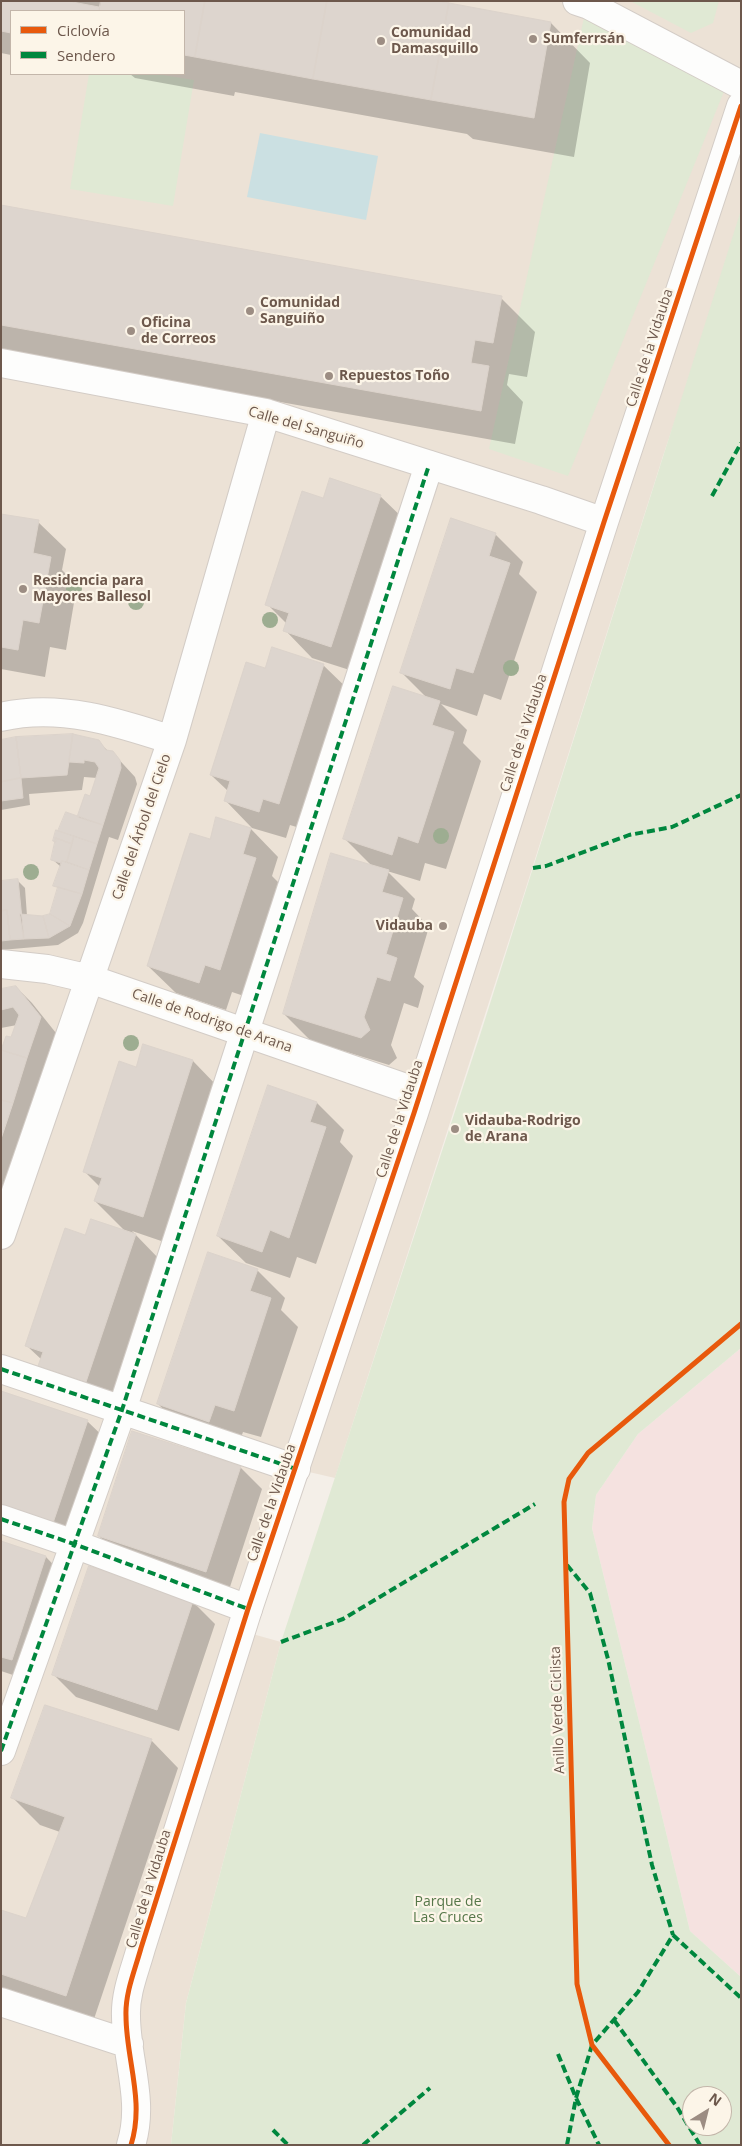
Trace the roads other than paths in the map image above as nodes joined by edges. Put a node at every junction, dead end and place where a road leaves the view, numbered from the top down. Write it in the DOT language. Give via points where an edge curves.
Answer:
graph roads {
  1 [pos="577,1"];
  2 [pos="741,85"];
  3 [pos="741,106"];
  4 [pos="1,364"];
  5 [pos="266,413"];
  6 [pos="429,465"];
  7 [pos="604,522"];
  8 [pos="1,717"];
  9 [pos="172,740"];
  10 [pos="1,964"];
  11 [pos="90,979"];
  12 [pos="244,1032"];
  13 [pos="420,1093"];
  14 [pos="1,1235"];
  15 [pos="1,1369"];
  16 [pos="122,1410"];
  17 [pos="296,1469"];
  18 [pos="1,1518"];
  19 [pos="74,1544"];
  20 [pos="248,1609"];
  21 [pos="1,1751"];
  22 [pos="1,2002"];
  23 [pos="128,2044"];
  24 [pos="130,2145"];
  1 -- 2 [label="street"];
  3 -- 7 [label="street, Calle de la Vidauba"];
  4 -- 5 [label="street, Calle del Sanguiño"];
  5 -- 6 [label="street, Calle del Sanguiño"];
  5 -- 9 [label="street, Calle del Árbol del Cielo"];
  6 -- 7 [label="street, Calle del Sanguiño"];
  6 -- 12 [label="street"];
  7 -- 13 [label="street, Calle de la Vidauba"];
  8 -- 9 [label="street" via="58,712 96,718"];
  9 -- 11 [label="street, Calle del Árbol del Cielo"];
  10 -- 11 [label="street, Calle de Rodrigo de Arana" via="47,968"];
  11 -- 12 [label="street, Calle de Rodrigo de Arana"];
  11 -- 14 [label="street, Calle del Árbol del Cielo"];
  12 -- 13 [label="street, Calle de Rodrigo de Arana"];
  12 -- 16 [label="street"];
  13 -- 17 [label="street, Calle de la Vidauba"];
  15 -- 16 [label="street"];
  16 -- 17 [label="street"];
  16 -- 19 [label="street"];
  17 -- 20 [label="street, Calle de la Vidauba"];
  18 -- 19 [label="street"];
  19 -- 20 [label="street"];
  19 -- 21 [label="street"];
  20 -- 23 [label="street, Calle de la Vidauba" via="129,1990 126,2014"];
  22 -- 23 [label="street"];
  23 -- 24 [label="street, Calle de la Vidauba" via="137,2098"];
}
